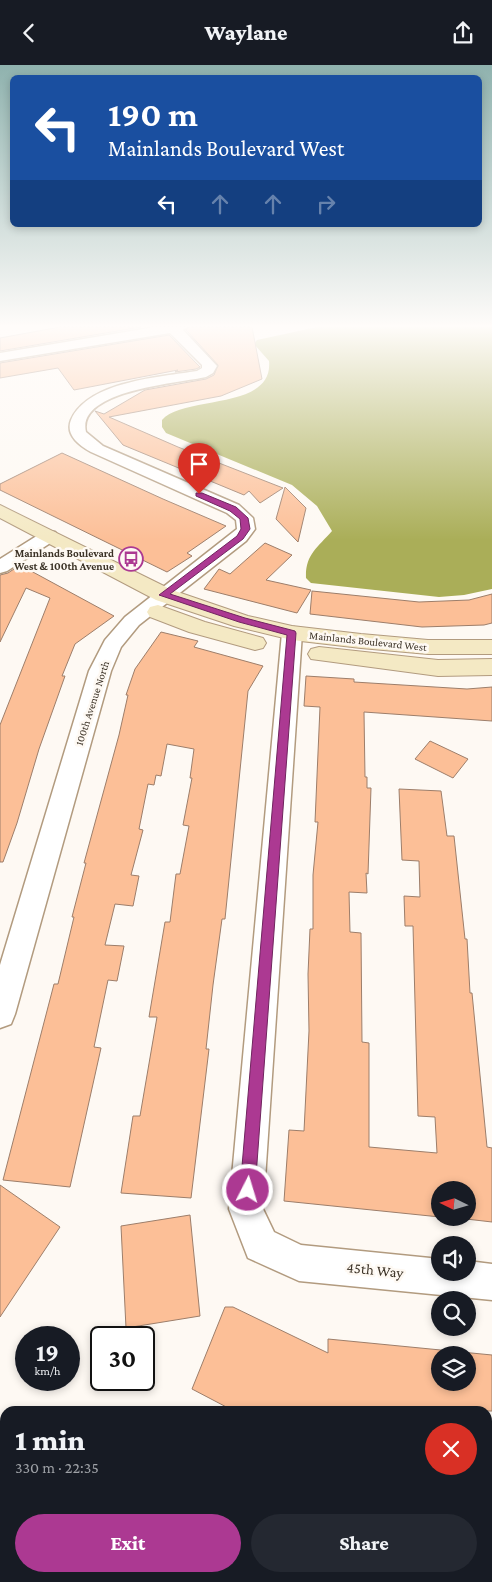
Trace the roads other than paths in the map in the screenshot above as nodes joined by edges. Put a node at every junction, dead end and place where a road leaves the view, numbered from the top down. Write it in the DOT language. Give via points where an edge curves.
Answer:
graph roads {
  1 [pos="102,398"];
  2 [pos="0,511"];
  3 [pos="0,533"];
  4 [pos="50,536"];
  5 [pos="31,548"];
  6 [pos="0,567"];
  7 [pos="157,601"];
  8 [pos="291,642"];
  9 [pos="492,647"];
  10 [pos="492,667"];
  11 [pos="0,1014"];
  12 [pos="492,1282"];
  1 -- 7 [label="street, 100th Avenue North" via="92,402 76,423 82,440 233,509 244,518 246,529 240,537"];
  2 -- 4 [label="street, Mainlands Boulevard West"];
  3 -- 5 [label="street, Mainlands Boulevard West"];
  4 -- 5 [label="street"];
  4 -- 7 [label="street, Mainlands Boulevard West"];
  5 -- 6 [label="street"];
  5 -- 7 [label="street, Mainlands Boulevard West"];
  7 -- 8 [label="street, Mainlands Boulevard West" via="197,627 242,640"];
  7 -- 11 [label="street, 100th Avenue North" via="132,621 112,645 100,671"];
  8 -- 9 [label="street, Mainlands Boulevard West"];
  8 -- 10 [label="street, Mainlands Boulevard West" via="438,668"];
  8 -- 12 [label="street, 45th Way" via="246,1209 261,1245 299,1263"];
}
